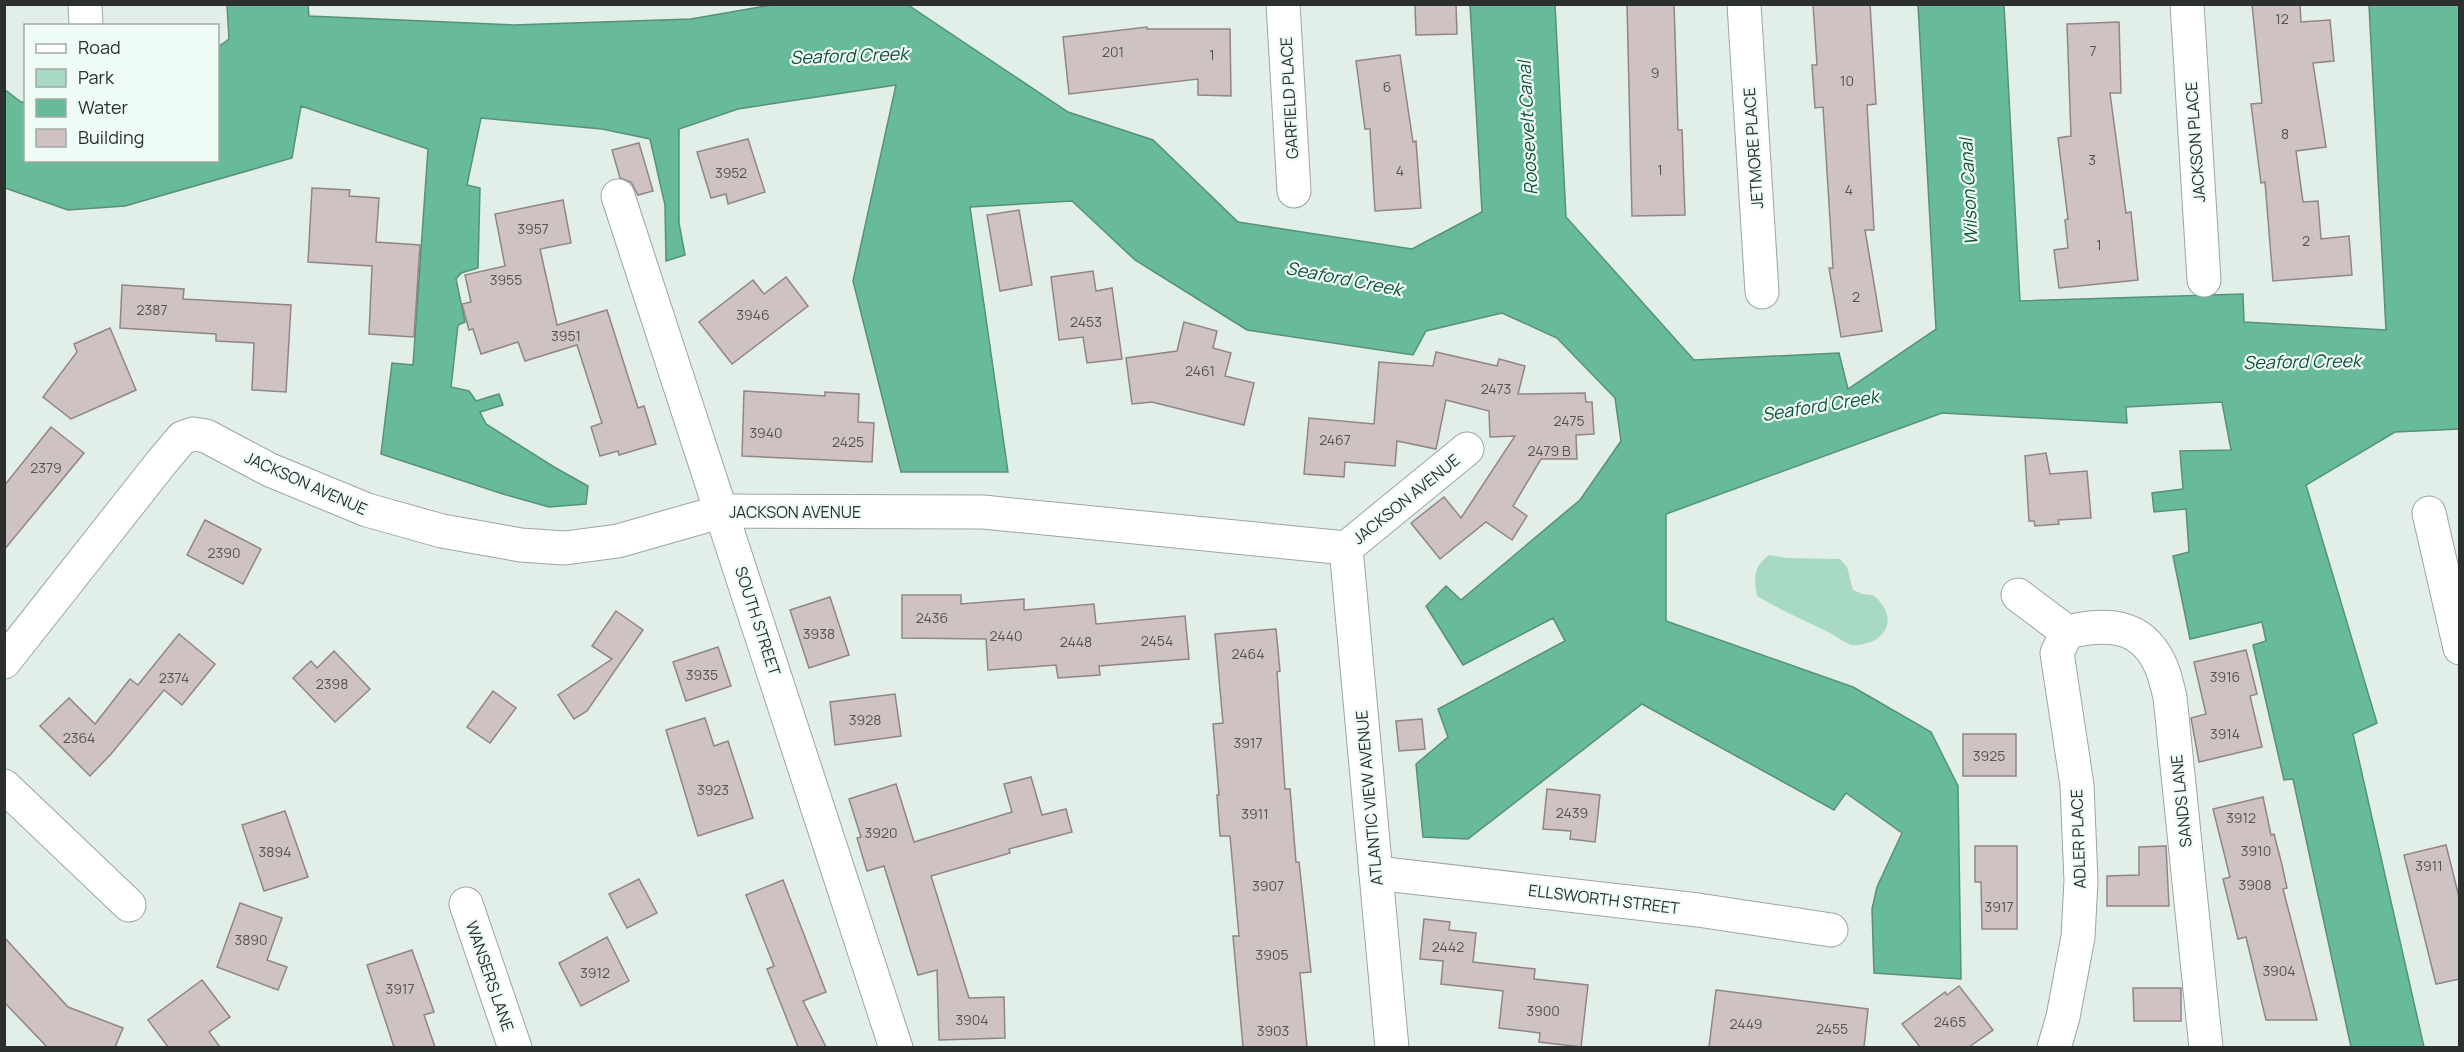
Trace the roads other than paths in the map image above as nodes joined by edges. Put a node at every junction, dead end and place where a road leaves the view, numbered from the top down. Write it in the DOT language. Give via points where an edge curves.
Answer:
graph roads {
  1 [pos="85,4"];
  2 [pos="1283,4"];
  3 [pos="1744,4"];
  4 [pos="2187,4"];
  5 [pos="86,24"];
  6 [pos="1294,191"];
  7 [pos="618,196"];
  8 [pos="2204,280"];
  9 [pos="1762,292"];
  10 [pos="1467,449"];
  11 [pos="723,511"];
  12 [pos="2429,513"];
  13 [pos="1346,549"];
  14 [pos="2018,595"];
  15 [pos="2067,632"];
  16 [pos="2460,648"];
  17 [pos="4,662"];
  18 [pos="4,786"];
  19 [pos="1376,873"];
  20 [pos="466,904"];
  21 [pos="129,905"];
  22 [pos="1831,930"];
  23 [pos="514,1047"];
  24 [pos="896,1047"];
  25 [pos="1392,1047"];
  26 [pos="2054,1047"];
  27 [pos="2205,1047"];
  1 -- 5 [label="street"];
  2 -- 6 [label="street, GARFIELD PLACE"];
  3 -- 9 [label="street, JETMORE PLACE"];
  4 -- 8 [label="street, JACKSON PLACE"];
  7 -- 11 [label="street, SOUTH STREET"];
  10 -- 13 [label="street, JACKSON AVENUE"];
  11 -- 13 [label="street, JACKSON AVENUE" via="984,512"];
  11 -- 17 [label="street, JACKSON AVENUE" via="618,541 565,548 520,545 442,531 368,510 270,470 206,436 193,434 182,438 161,463"];
  11 -- 24 [label="street, SOUTH STREET"];
  12 -- 16 [label="street"];
  13 -- 19 [label="street, ATLANTIC VIEW AVENUE"];
  14 -- 15 [label="street"];
  15 -- 26 [label="street, ADLER PLACE" via="2057,653 2077,785 2081,881 2078,937"];
  15 -- 27 [label="street, SANDS LANE" via="2111,626 2147,643 2160,663 2170,698"];
  18 -- 21 [label="street"];
  19 -- 22 [label="street, ELLSWORTH STREET" via="1698,910"];
  19 -- 25 [label="street, ATLANTIC VIEW AVENUE"];
  20 -- 23 [label="street, WANSERS LANE"];
}
